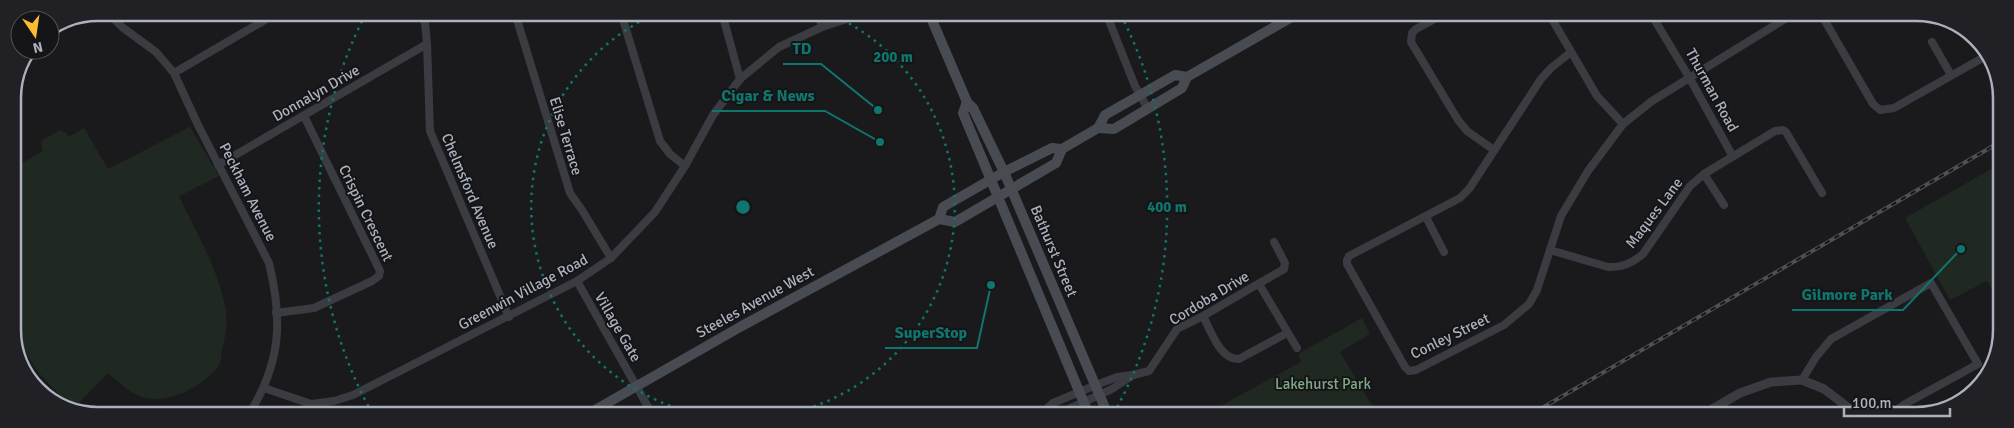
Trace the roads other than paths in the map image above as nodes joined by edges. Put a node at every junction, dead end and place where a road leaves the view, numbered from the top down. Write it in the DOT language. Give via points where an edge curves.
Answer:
graph roads {
  1 [pos="117,21"];
  2 [pos="263,21"];
  3 [pos="424,21"];
  4 [pos="517,21"];
  5 [pos="624,21"];
  6 [pos="724,21"];
  7 [pos="820,21"];
  8 [pos="841,21"];
  9 [pos="932,21"];
  10 [pos="1109,21"];
  11 [pos="1285,21"];
  12 [pos="1431,21"];
  13 [pos="1552,21"];
  14 [pos="1655,21"];
  15 [pos="1781,21"];
  16 [pos="1825,21"];
  17 [pos="822,27"];
  18 [pos="1932,42"];
  19 [pos="427,44"];
  20 [pos="1571,52"];
  21 [pos="1982,58"];
  22 [pos="174,73"];
  23 [pos="1951,75"];
  24 [pos="1187,77"];
  25 [pos="1689,77"];
  26 [pos="740,79"];
  27 [pos="1140,96"];
  28 [pos="966,102"];
  29 [pos="1148,109"];
  30 [pos="304,116"];
  31 [pos="1623,124"];
  32 [pos="1098,128"];
  33 [pos="1062,149"];
  34 [pos="1494,150"];
  35 [pos="1732,155"];
  36 [pos="218,165"];
  37 [pos="685,166"];
  38 [pos="1004,172"];
  39 [pos="1704,174"];
  40 [pos="991,179"];
  41 [pos="1011,189"];
  42 [pos="1822,193"];
  43 [pos="998,196"];
  44 [pos="1724,205"];
  45 [pos="1426,217"];
  46 [pos="939,219"];
  47 [pos="1274,242"];
  48 [pos="1550,250"];
  49 [pos="1444,252"];
  50 [pos="612,258"];
  51 [pos="576,281"];
  52 [pos="1259,284"];
  53 [pos="276,313"];
  54 [pos="1203,316"];
  55 [pos="509,317"];
  56 [pos="1287,333"];
  57 [pos="1297,348"];
  58 [pos="1802,380"];
  59 [pos="636,386"];
  60 [pos="264,388"];
  61 [pos="1098,390"];
  62 [pos="1082,397"];
  63 [pos="1717,406"];
  64 [pos="253,407"];
  65 [pos="600,407"];
  66 [pos="648,407"];
  67 [pos="1049,407"];
  68 [pos="1068,407"];
  69 [pos="1086,407"];
  70 [pos="1105,407"];
  71 [pos="1847,407"];
  72 [pos="1901,407"];
  1 -- 22 [label="street, Peckham Avenue" via="156,52"];
  2 -- 22 [label="street"];
  3 -- 19 [label="street, Chelmsford Avenue"];
  4 -- 50 [label="street, Elise Terrace" via="570,193"];
  5 -- 37 [label="street" via="660,141"];
  6 -- 26 [label="street"];
  7 -- 17 [label="street"];
  8 -- 17 [label="street, Greenwin Village Road"];
  9 -- 28 [label="main road, Bathurst Street"];
  10 -- 27 [label="street"];
  11 -- 24 [label="main road, Steeles Avenue West"];
  12 -- 34 [label="street" via="1412,33 1411,42 1458,120 1467,131"];
  13 -- 20 [label="street"];
  14 -- 25 [label="street, Thurman Road"];
  15 -- 25 [label="street, Conley Street"];
  16 -- 23 [label="street" via="1873,104 1880,110 1894,108"];
  17 -- 26 [label="street, Greenwin Village Road" via="779,47"];
  18 -- 23 [label="street"];
  19 -- 30 [label="street, Donnalyn Drive"];
  19 -- 55 [label="street, Chelmsford Avenue" via="430,131"];
  20 -- 31 [label="street" via="1596,96"];
  20 -- 34 [label="street, Conley Street" via="1542,79"];
  21 -- 23 [label="street"];
  22 -- 36 [label="street, Peckham Avenue"];
  24 -- 27 [label="main road, Steeles Avenue West" via="1175,75"];
  24 -- 29 [label="main road, Steeles Avenue West" via="1182,88"];
  25 -- 31 [label="street, Conley Street"];
  25 -- 35 [label="street, Thurman Road"];
  26 -- 37 [label="street, Greenwin Village Road" via="713,115"];
  27 -- 29 [label="street"];
  27 -- 32 [label="main road, Steeles Avenue West" via="1105,115"];
  28 -- 38 [label="main road, Bathurst Street" via="973,108"];
  28 -- 40 [label="main road, Bathurst Street" via="963,112"];
  29 -- 32 [label="main road, Steeles Avenue West" via="1114,129"];
  30 -- 36 [label="street, Donnalyn Drive"];
  30 -- 53 [label="street, Crispin Crescent" via="380,271 372,281 314,308"];
  31 -- 48 [label="street, Conley Street" via="1570,200"];
  32 -- 33 [label="main road, Steeles Avenue West"];
  33 -- 38 [label="main road, Steeles Avenue West" via="1052,148"];
  33 -- 41 [label="main road, Steeles Avenue West" via="1056,163"];
  34 -- 45 [label="street, Conley Street" via="1460,198"];
  35 -- 39 [label="street, Maques Lane"];
  35 -- 42 [label="street, Maques Lane" via="1775,131 1783,130"];
  36 -- 53 [label="street, Peckham Avenue" via="269,263"];
  37 -- 50 [label="street, Greenwin Village Road" via="655,212"];
  38 -- 40 [label="main road, Steeles Avenue West"];
  38 -- 41 [label="main road, Bathurst Street"];
  39 -- 44 [label="street"];
  39 -- 48 [label="street, Maques Lane" via="1683,194 1635,261 1608,267"];
  40 -- 43 [label="main road, Bathurst Street"];
  40 -- 46 [label="main road, Steeles Avenue West" via="943,207"];
  41 -- 43 [label="main road, Steeles Avenue West"];
  41 -- 61 [label="main road, Bathurst Street"];
  43 -- 46 [label="main road, Steeles Avenue West" via="955,222"];
  43 -- 62 [label="main road, Bathurst Street"];
  45 -- 48 [label="street, Conley Street" via="1349,256 1346,262 1404,367 1410,371 1518,316 1537,290"];
  45 -- 49 [label="street"];
  46 -- 59 [label="main road, Steeles Avenue West" via="765,312"];
  47 -- 52 [label="street, Cordoba Drive" via="1286,266"];
  50 -- 51 [label="street, Greenwin Village Road"];
  51 -- 55 [label="street, Greenwin Village Road"];
  51 -- 59 [label="street, Village Gate"];
  52 -- 54 [label="street, Cordoba Drive"];
  52 -- 56 [label="street"];
  53 -- 60 [label="street, Peckham Avenue" via="277,346"];
  54 -- 56 [label="street" via="1223,352 1233,360 1240,360"];
  54 -- 61 [label="street, Cordoba Drive" via="1177,329 1149,371 1118,377"];
  55 -- 60 [label="street, Greenwin Village Road" via="353,396 311,404"];
  56 -- 57 [label="street"];
  58 -- 63 [label="street" via="1771,382 1740,392"];
  58 -- 71 [label="street" via="1824,390"];
  58 -- 72 [label="street" via="1831,339 1931,283 1978,364"];
  59 -- 65 [label="main road, Steeles Avenue West"];
  59 -- 66 [label="street, Village Gate"];
  60 -- 64 [label="street, Peckham Avenue"];
  61 -- 62 [label="street, Cordoba Drive"];
  61 -- 70 [label="main road, Bathurst Street"];
  62 -- 67 [label="street" via="1053,403"];
  62 -- 68 [label="street"];
  62 -- 69 [label="main road, Bathurst Street"];
}
